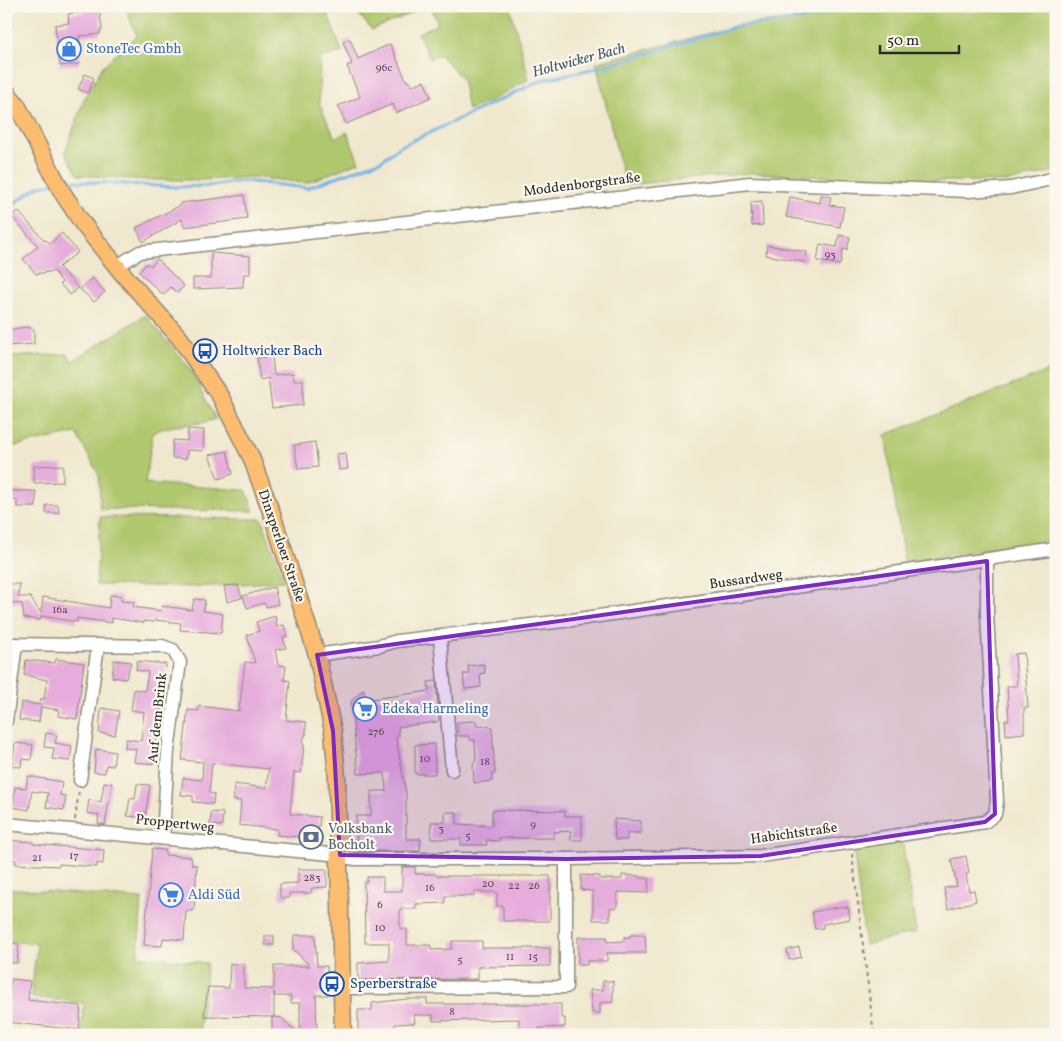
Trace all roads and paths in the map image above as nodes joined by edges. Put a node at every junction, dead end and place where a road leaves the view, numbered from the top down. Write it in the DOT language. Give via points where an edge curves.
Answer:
graph roads {
  1 [pos="12,6"];
  2 [pos="7,39"];
  3 [pos="6,91"];
  4 [pos="6,104"];
  5 [pos="26,124"];
  6 [pos="1056,178"];
  7 [pos="117,266"];
  8 [pos="1056,549"];
  9 [pos="987,561"];
  10 [pos="440,637"];
  11 [pos="11,644"];
  12 [pos="98,645"];
  13 [pos="317,655"];
  14 [pos="6,721"];
  15 [pos="452,770"];
  16 [pos="80,780"];
  17 [pos="6,824"];
  18 [pos="73,829"];
  19 [pos="163,837"];
  20 [pos="850,842"];
  21 [pos="340,856"];
  22 [pos="566,859"];
  23 [pos="342,988"];
  24 [pos="343,1035"];
  25 [pos="874,1035"];
  1 -- 2 [label="path"];
  3 -- 5 [label="main road, Dinxperloer Straße" via="17,104"];
  4 -- 5 [label="main road, Dinxperloer Straße"];
  5 -- 7 [label="main road, Dinxperloer Straße" via="62,192"];
  6 -- 7 [label="street, Moddenborgstraße" via="1011,188 968,191 750,183 140,252"];
  7 -- 13 [label="main road, Dinxperloer Straße" via="178,337 220,396 238,430 272,514"];
  8 -- 9 [label="street, Bussardweg"];
  9 -- 10 [label="street, Bussardweg"];
  9 -- 20 [label="street, Habichtstraße" via="995,814 985,822"];
  10 -- 13 [label="street, Bussardweg"];
  10 -- 15 [label="street"];
  11 -- 12 [label="street, Auf dem Brink"];
  11 -- 14 [label="street, Auf dem Brink"];
  12 -- 16 [label="street"];
  12 -- 19 [label="street, Auf dem Brink" via="162,646 173,650 180,662 168,751"];
  13 -- 21 [label="main road, Dinxperloer Straße" via="333,732"];
  16 -- 18 [label="path"];
  17 -- 18 [label="street, Proppertweg"];
  18 -- 19 [label="street, Proppertweg"];
  19 -- 21 [label="street, Proppertweg"];
  20 -- 22 [label="street, Habichtstraße" via="761,856"];
  20 -- 25 [label="path"];
  21 -- 22 [label="street, Habichtstraße"];
  21 -- 23 [label="main road, Dinxperloer Straße"];
  22 -- 23 [label="street" via="566,988"];
  23 -- 24 [label="main road, Dinxperloer Straße"];
}
